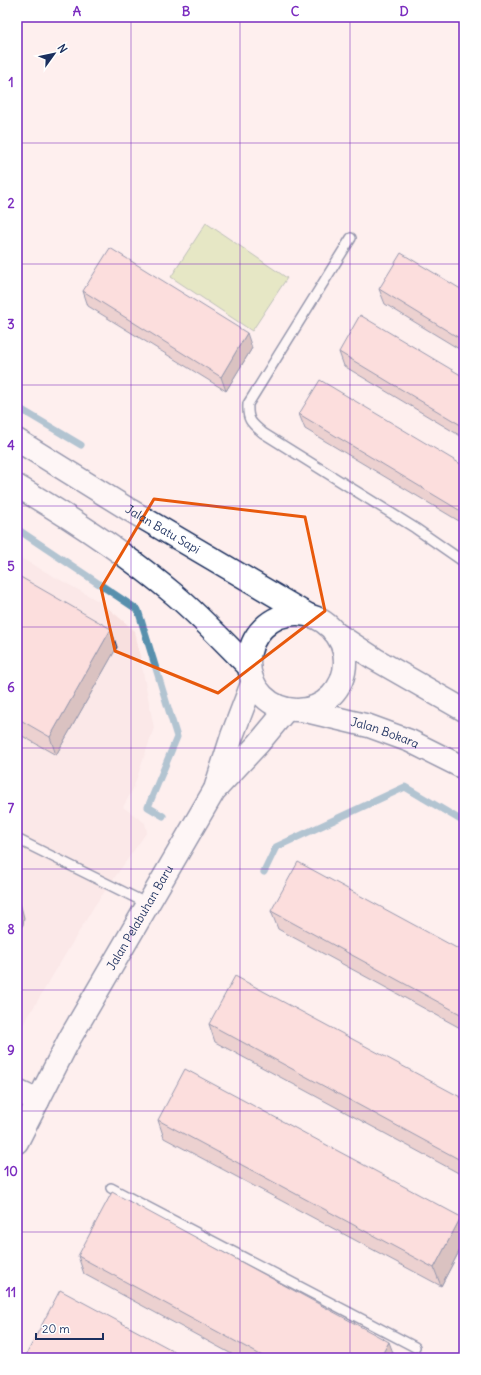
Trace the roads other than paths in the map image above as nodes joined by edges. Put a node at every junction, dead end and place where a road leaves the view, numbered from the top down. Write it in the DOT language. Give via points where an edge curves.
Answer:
graph roads {
  1 [pos="351,238"];
  2 [pos="17,440"];
  3 [pos="17,486"];
  4 [pos="464,562"];
  5 [pos="310,616"];
  6 [pos="334,632"];
  7 [pos="251,674"];
  8 [pos="294,710"];
  9 [pos="464,710"];
  10 [pos="464,768"];
  11 [pos="214,791"];
  12 [pos="17,839"];
  13 [pos="149,904"];
  14 [pos="17,1091"];
  15 [pos="38,1101"];
  16 [pos="17,1142"];
  17 [pos="111,1188"];
  18 [pos="415,1347"];
  1 -- 4 [label="lane" via="248,404 250,421 263,434 415,528"];
  2 -- 5 [label="main road, Jalan Batu Sapi"];
  3 -- 7 [label="main road" via="87,528 176,596"];
  5 -- 6 [label="main road" via="323,622"];
  5 -- 7 [label="main road" via="295,614 280,617 266,625 256,637 250,651"];
  6 -- 8 [label="main road" via="342,645 345,660 344,674 338,688 316,707"];
  6 -- 9 [label="main road" via="375,659"];
  7 -- 8 [label="main road" via="261,694 273,704"];
  7 -- 11 [label="main road"];
  8 -- 10 [label="main road, Jalan Bokara" via="369,726 410,741"];
  8 -- 11 [label="main road, Jalan Pelabuhan Baru"];
  11 -- 13 [label="main road, Jalan Pelabuhan Baru"];
  12 -- 13 [label="lane"];
  13 -- 15 [label="main road, Jalan Pelabuhan Baru" via="70,1038"];
  14 -- 15 [label="main road"];
  15 -- 16 [label="main road, Jalan Pelabuhan Baru"];
  17 -- 18 [label="lane"];
}
